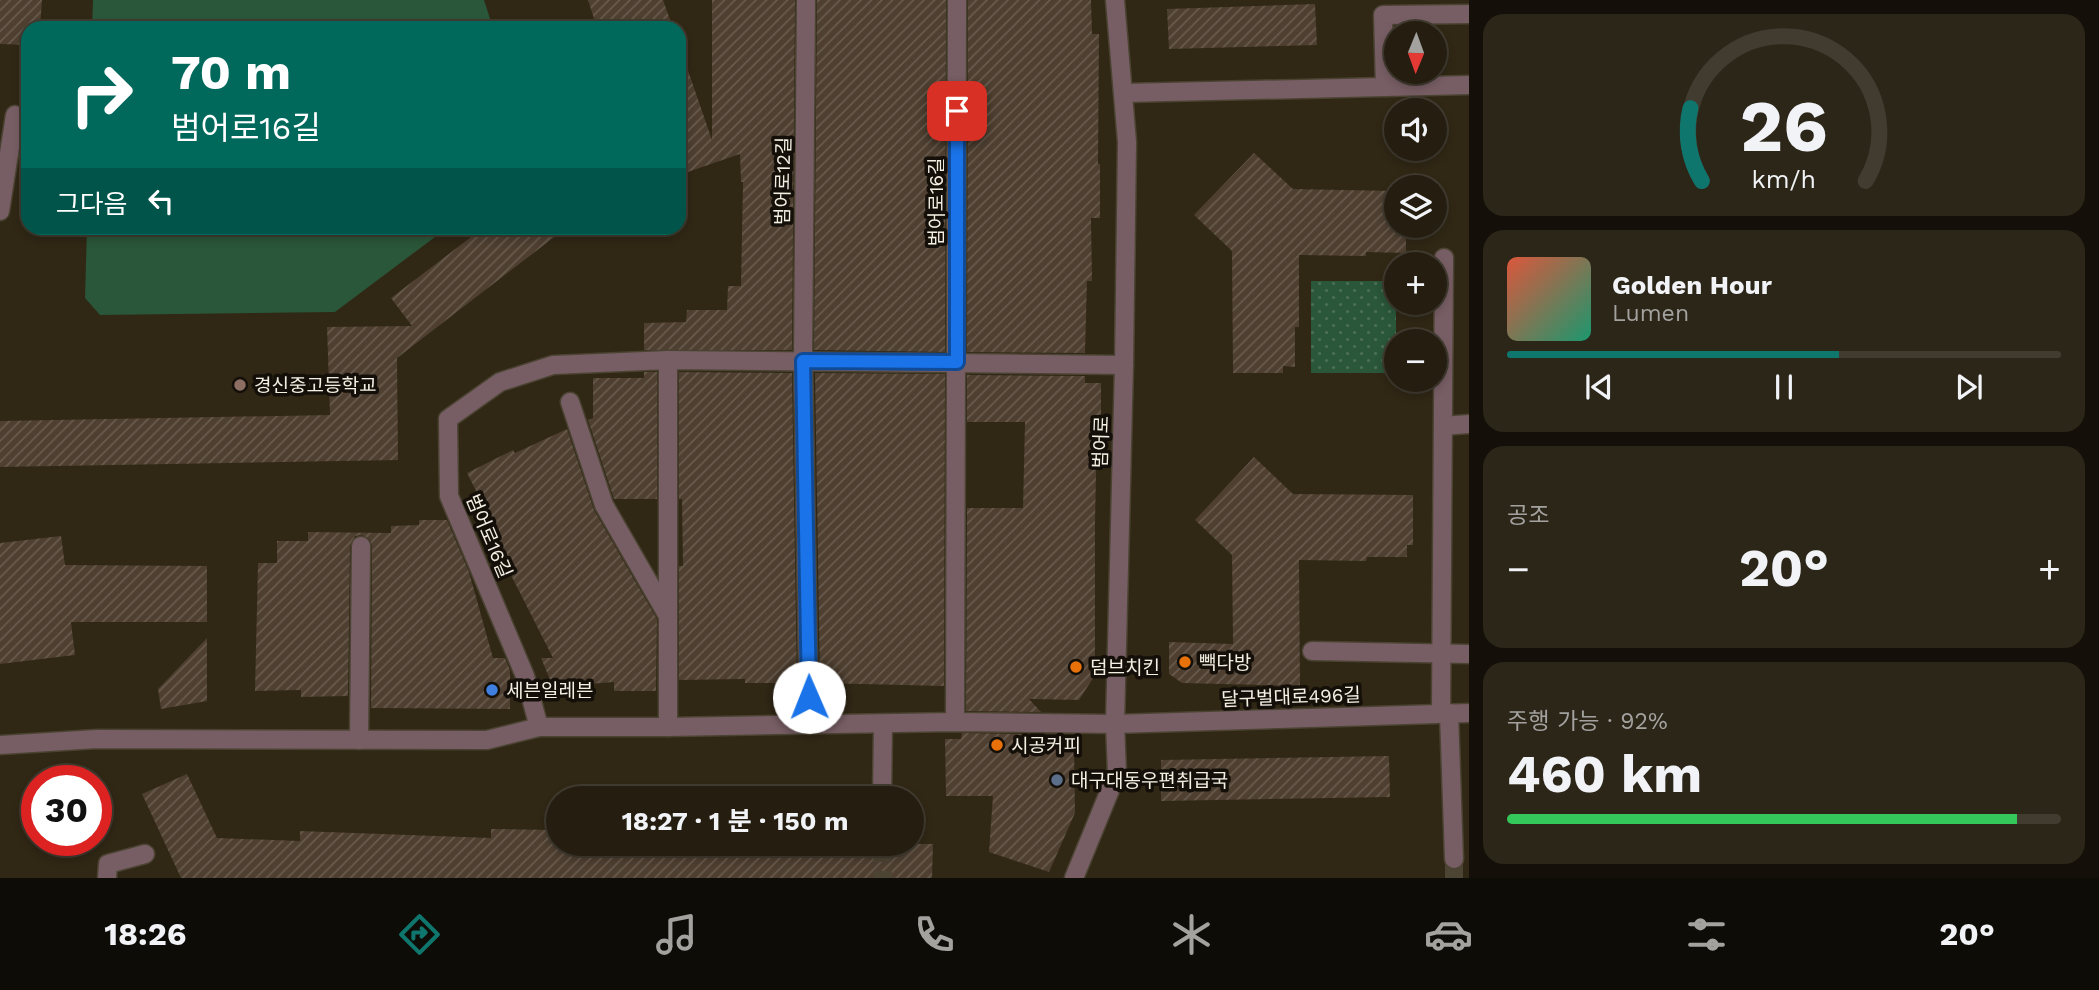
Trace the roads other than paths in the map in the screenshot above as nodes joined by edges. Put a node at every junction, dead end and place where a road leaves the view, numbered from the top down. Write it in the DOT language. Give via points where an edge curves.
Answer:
graph roads {
  1 [pos="806,0"];
  2 [pos="957,0"];
  3 [pos="1115,0"];
  4 [pos="1469,14"];
  5 [pos="1469,85"];
  6 [pos="1385,87"];
  7 [pos="1125,93"];
  8 [pos="15,115"];
  9 [pos="0,211"];
  10 [pos="1444,315"];
  11 [pos="668,360"];
  12 [pos="803,361"];
  13 [pos="957,362"];
  14 [pos="1124,365"];
  15 [pos="570,401"];
  16 [pos="1469,424"];
  17 [pos="1443,426"];
  18 [pos="361,546"];
  19 [pos="668,616"];
  20 [pos="1312,651"];
  21 [pos="1469,654"];
  22 [pos="1441,655"];
  23 [pos="1445,713"];
  24 [pos="1469,713"];
  25 [pos="955,722"];
  26 [pos="1115,724"];
  27 [pos="809,725"];
  28 [pos="883,725"];
  29 [pos="540,727"];
  30 [pos="668,727"];
  31 [pos="359,740"];
  32 [pos="0,745"];
  33 [pos="882,786"];
  34 [pos="145,854"];
  35 [pos="1454,859"];
  36 [pos="107,878"];
  37 [pos="1074,878"];
  1 -- 12 [label="street, 범어로12길"];
  2 -- 13 [label="street, 범어로16길"];
  3 -- 7 [label="street, 범어로"];
  4 -- 6 [label="street" via="1383,15"];
  5 -- 6 [label="street"];
  6 -- 7 [label="street"];
  7 -- 14 [label="street, 범어로"];
  8 -- 9 [label="street"];
  10 -- 17 [label="street"];
  11 -- 12 [label="street, 범어로16길"];
  11 -- 19 [label="street"];
  11 -- 29 [label="street, 범어로16길" via="553,365 500,382 448,419 449,496 526,676"];
  12 -- 13 [label="street, 범어로16길"];
  12 -- 27 [label="street"];
  13 -- 14 [label="street, 범어로16길"];
  13 -- 25 [label="street, 범어로16길"];
  14 -- 26 [label="street, 범어로"];
  15 -- 19 [label="street" via="604,505"];
  16 -- 17 [label="street"];
  17 -- 22 [label="street"];
  18 -- 31 [label="street"];
  19 -- 30 [label="street"];
  20 -- 22 [label="street"];
  21 -- 22 [label="street"];
  22 -- 23 [label="street"];
  23 -- 24 [label="street, 달구벌대로496길"];
  23 -- 26 [label="street, 달구벌대로496길"];
  23 -- 35 [label="street"];
  25 -- 26 [label="street"];
  25 -- 28 [label="street"];
  26 -- 37 [label="street, 범어로" via="1117,773"];
  27 -- 28 [label="street"];
  27 -- 30 [label="street"];
  28 -- 33 [label="street"];
  29 -- 30 [label="street"];
  29 -- 31 [label="street" via="487,740"];
  31 -- 32 [label="street" via="97,739"];
  34 -- 36 [label="street" via="108,864"];
}
